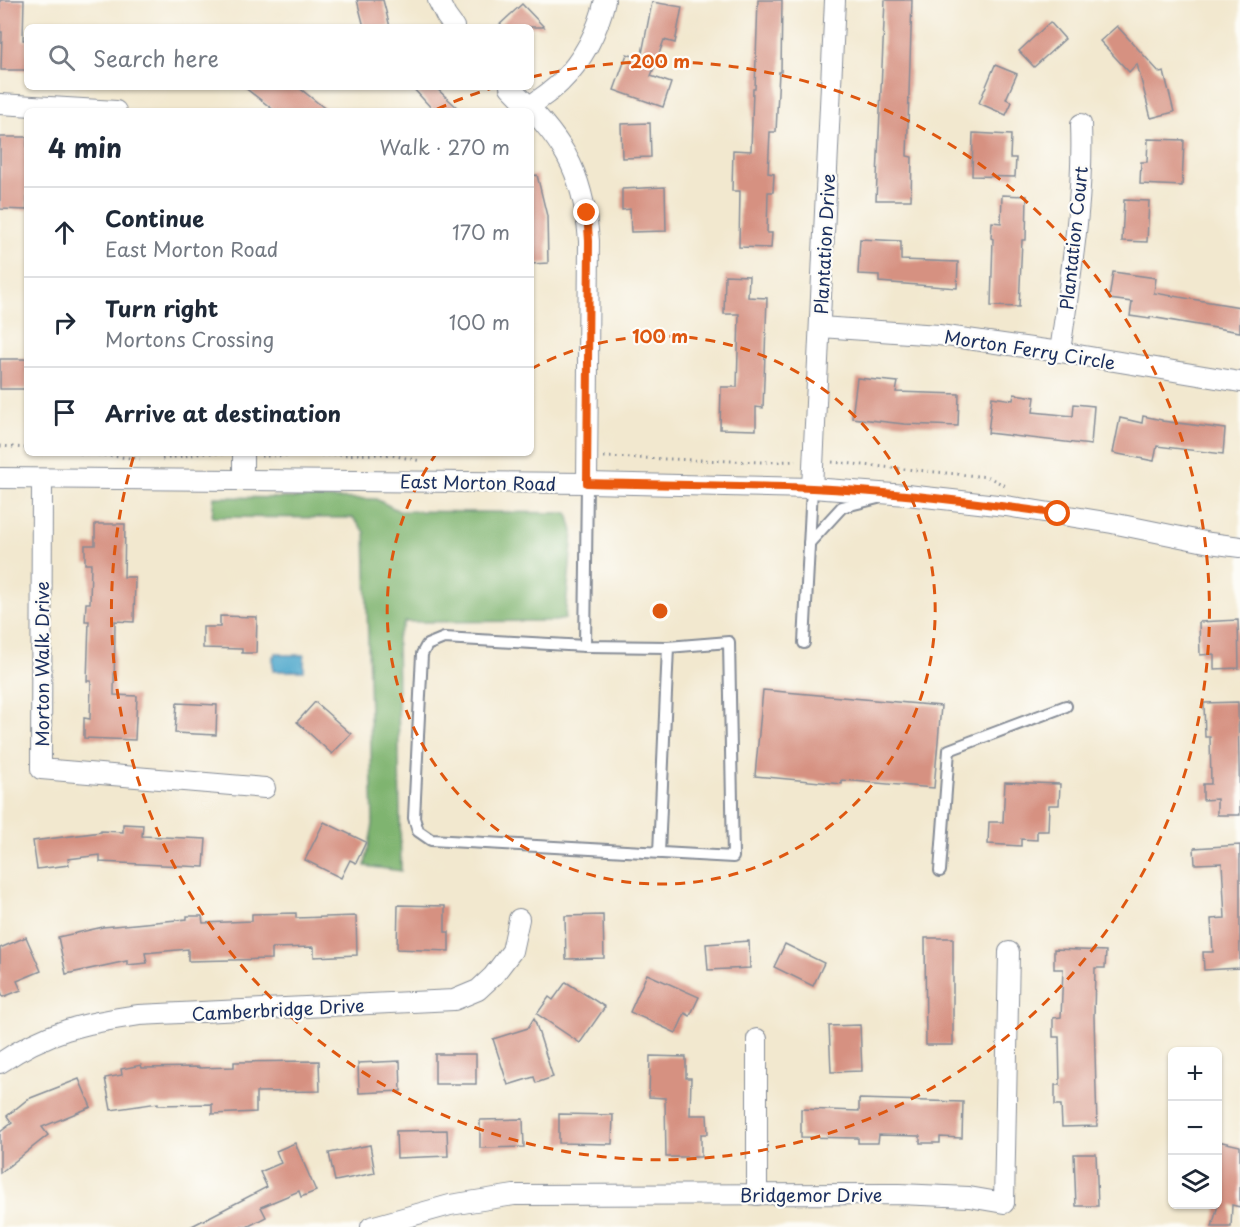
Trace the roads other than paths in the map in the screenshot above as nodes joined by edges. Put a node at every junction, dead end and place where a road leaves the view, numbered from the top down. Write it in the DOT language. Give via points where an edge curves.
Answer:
graph roads {
  1 [pos="438,0"];
  2 [pos="605,0"];
  3 [pos="835,0"];
  4 [pos="452,24"];
  5 [pos="513,90"];
  6 [pos="0,104"];
  7 [pos="529,107"];
  8 [pos="66,108"];
  9 [pos="534,112"];
  10 [pos="1081,124"];
  11 [pos="820,327"];
  12 [pos="1060,352"];
  13 [pos="1240,382"];
  14 [pos="243,456"];
  15 [pos="0,478"];
  16 [pos="42,478"];
  17 [pos="243,480"];
  18 [pos="587,483"];
  19 [pos="812,488"];
  20 [pos="896,494"];
  21 [pos="809,543"];
  22 [pos="1240,547"];
  23 [pos="804,643"];
  24 [pos="585,646"];
  25 [pos="668,647"];
  26 [pos="1066,706"];
  27 [pos="265,788"];
  28 [pos="659,853"];
  29 [pos="940,871"];
  30 [pos="519,919"];
  31 [pos="1009,952"];
  32 [pos="757,1039"];
  33 [pos="0,1063"];
  34 [pos="757,1195"];
  35 [pos="371,1227"];
  1 -- 4 [label="street"];
  2 -- 7 [label="street" via="601,20 585,53 559,84"];
  3 -- 11 [label="street, Plantation Drive"];
  5 -- 7 [label="street"];
  6 -- 8 [label="street"];
  9 -- 18 [label="street" via="567,154 580,183 587,213"];
  10 -- 12 [label="street, Plantation Court" via="1076,234"];
  11 -- 12 [label="street, Morton Ferry Circle" via="939,335"];
  11 -- 19 [label="street, Plantation Drive"];
  12 -- 13 [label="street, Morton Ferry Circle"];
  14 -- 17 [label="street"];
  15 -- 16 [label="street, East Morton Road"];
  16 -- 17 [label="street, East Morton Road"];
  16 -- 27 [label="street, Morton Walk Drive" via="41,769"];
  17 -- 18 [label="street, East Morton Road"];
  18 -- 19 [label="street, East Morton Road"];
  18 -- 24 [label="lane"];
  19 -- 20 [label="street, East Morton Road"];
  19 -- 21 [label="lane"];
  20 -- 21 [label="lane" via="842,507"];
  20 -- 22 [label="street, East Morton Road" via="1006,506"];
  21 -- 23 [label="lane"];
  24 -- 25 [label="lane"];
  24 -- 28 [label="lane" via="444,638 427,645 422,654 414,818 418,831 431,840"];
  25 -- 28 [label="lane"];
  25 -- 28 [label="lane" via="729,642 734,856"];
  26 -- 29 [label="lane" via="949,750"];
  30 -- 33 [label="street, Camberbridge Drive" via="512,951 493,976 478,990 454,1000 139,1015 62,1030"];
  31 -- 34 [label="street, Bridgemor Drive" via="1004,1203 899,1194"];
  32 -- 34 [label="street"];
  34 -- 35 [label="street, Bridgemor Drive" via="514,1195 450,1205"];
}
